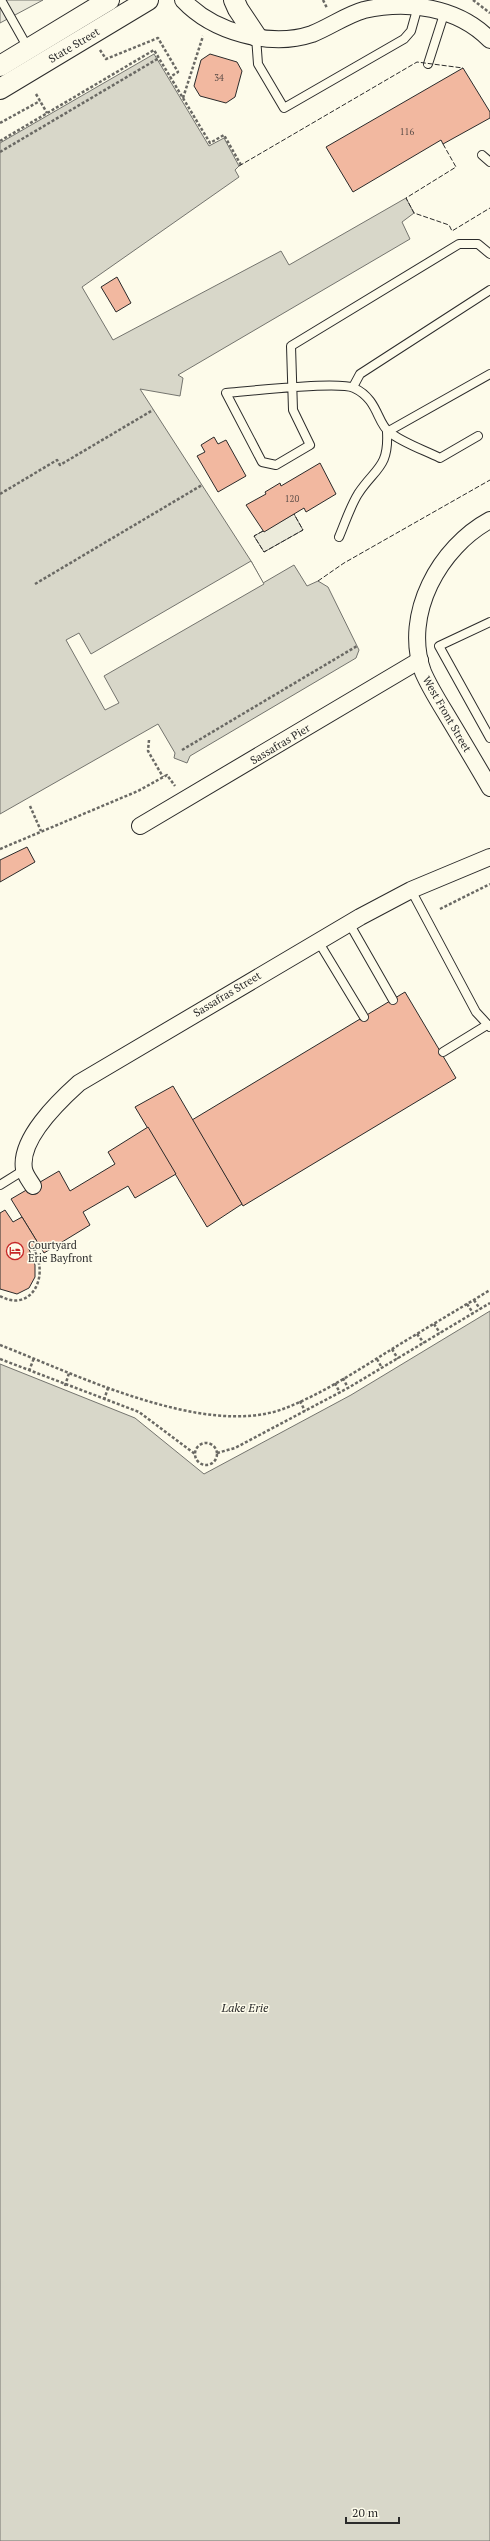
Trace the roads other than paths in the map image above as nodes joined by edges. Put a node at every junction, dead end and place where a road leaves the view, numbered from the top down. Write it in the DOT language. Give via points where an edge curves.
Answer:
graph roads {
  1 [pos="1,0"];
  2 [pos="109,0"];
  3 [pos="148,0"];
  4 [pos="183,0"];
  5 [pos="234,0"];
  6 [pos="419,4"];
  7 [pos="445,11"];
  8 [pos="256,36"];
  9 [pos="490,40"];
  10 [pos="28,48"];
  11 [pos="428,64"];
  12 [pos="0,66"];
  13 [pos="0,89"];
  14 [pos="482,155"];
  15 [pos="490,162"];
  16 [pos="490,254"];
  17 [pos="490,290"];
  18 [pos="490,374"];
  19 [pos="353,387"];
  20 [pos="290,388"];
  21 [pos="387,432"];
  22 [pos="478,436"];
  23 [pos="490,520"];
  24 [pos="339,537"];
  25 [pos="490,622"];
  26 [pos="420,660"];
  27 [pos="490,738"];
  28 [pos="490,788"];
  29 [pos="140,826"];
  30 [pos="490,857"];
  31 [pos="411,890"];
  32 [pos="349,923"];
  33 [pos="318,941"];
  34 [pos="393,1000"];
  35 [pos="364,1017"];
  36 [pos="488,1026"];
  37 [pos="443,1052"];
  38 [pos="24,1170"];
  39 [pos="0,1185"];
  40 [pos="33,1186"];
  1 -- 10 [label="lane"];
  2 -- 10 [label="street, State Street"];
  3 -- 13 [label="street, State Street"];
  4 -- 8 [label="street" via="219,26"];
  5 -- 8 [label="street"];
  6 -- 7 [label="street"];
  6 -- 8 [label="street" via="380,5 363,10 312,34 274,39"];
  6 -- 8 [label="lane" via="411,31 404,39 284,108 258,64"];
  7 -- 9 [label="street" via="473,26"];
  7 -- 11 [label="lane"];
  10 -- 12 [label="street, State Street"];
  14 -- 15 [label="lane"];
  16 -- 20 [label="lane" via="478,244 459,244 291,346"];
  17 -- 19 [label="lane" via="360,374"];
  18 -- 21 [label="lane"];
  19 -- 20 [label="lane"];
  19 -- 21 [label="lane" via="375,406"];
  20 -- 20 [label="lane" via="293,410 310,445 276,465 262,462 226,393"];
  21 -- 22 [label="lane" via="440,458"];
  21 -- 24 [label="lane" via="388,450 382,466 358,494"];
  23 -- 26 [label="street, West Front Street" via="464,536 436,571 426,593 420,617"];
  25 -- 27 [label="lane" via="439,646"];
  26 -- 28 [label="street, West Front Street" via="429,684"];
  26 -- 29 [label="street, Sassafras Pier"];
  30 -- 31 [label="street, Sassafras Street"];
  31 -- 32 [label="street, Sassafras Street"];
  31 -- 36 [label="lane" via="476,1012"];
  32 -- 33 [label="street, Sassafras Street"];
  32 -- 34 [label="lane"];
  33 -- 35 [label="lane"];
  33 -- 38 [label="street, Sassafras Street" via="80,1083 63,1098 29,1142"];
  36 -- 37 [label="lane"];
  38 -- 39 [label="lane"];
  38 -- 40 [label="street"];
}
